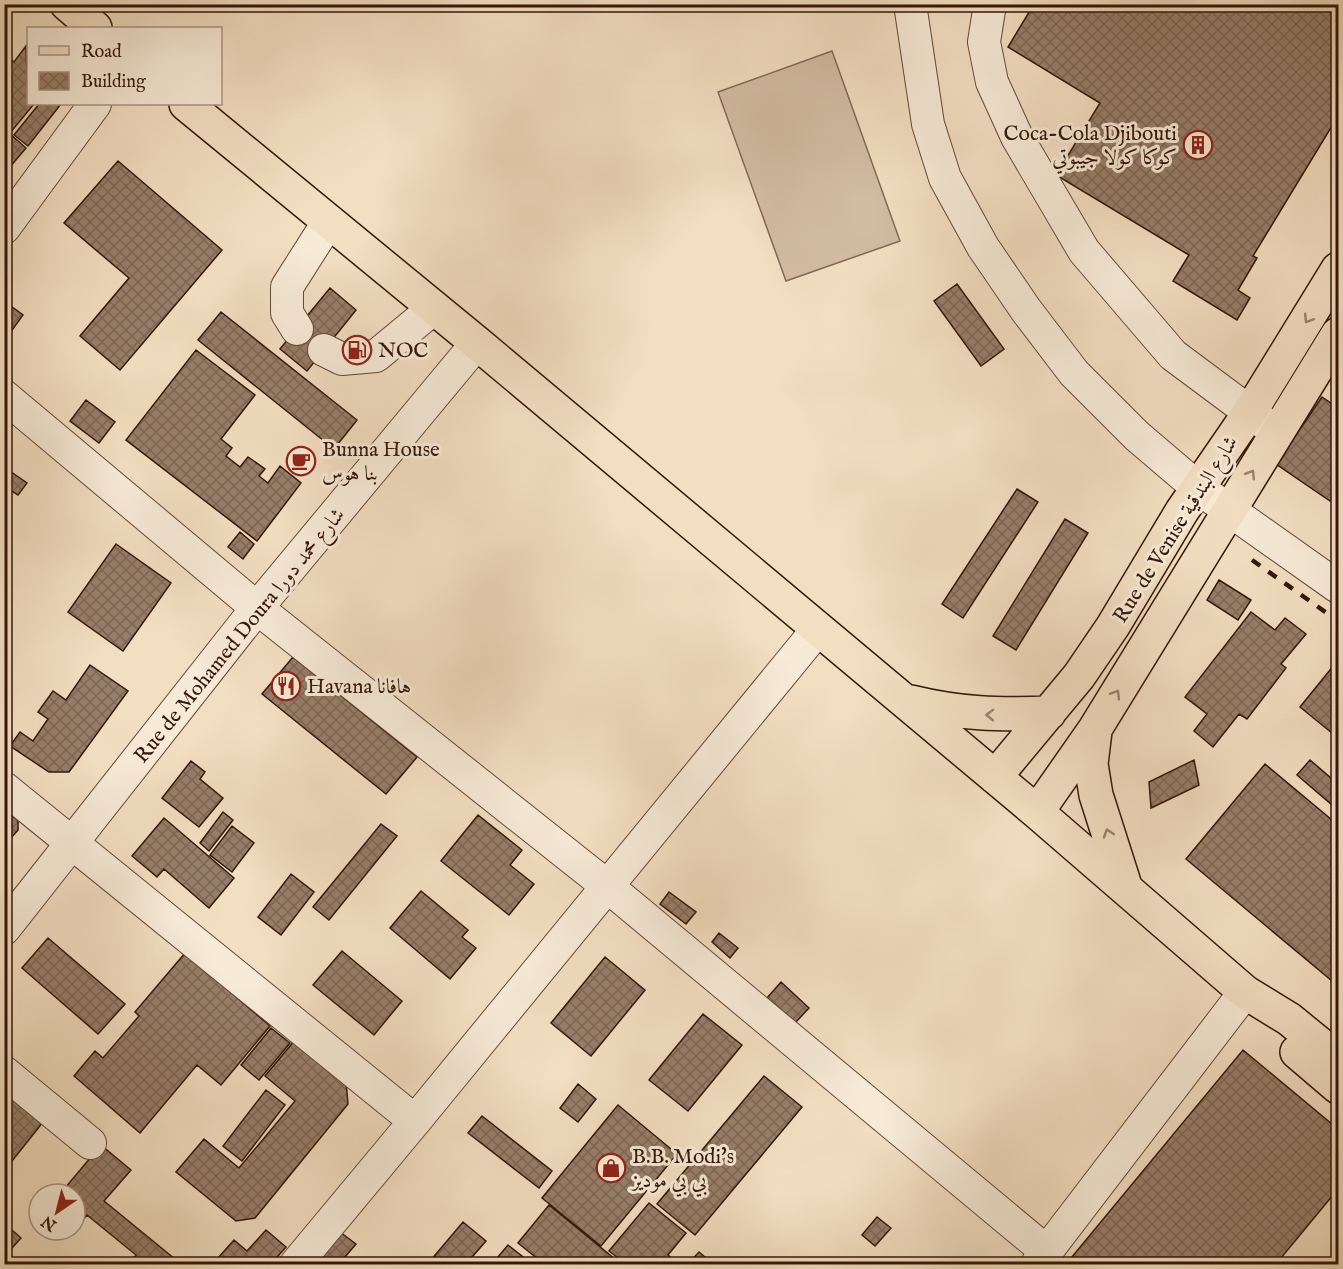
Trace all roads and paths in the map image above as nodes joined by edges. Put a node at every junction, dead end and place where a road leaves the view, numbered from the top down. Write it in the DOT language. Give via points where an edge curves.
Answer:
graph roads {
  1 [pos="67,4"];
  2 [pos="910,4"];
  3 [pos="990,4"];
  4 [pos="94,27"];
  5 [pos="94,105"];
  6 [pos="187,105"];
  7 [pos="329,222"];
  8 [pos="4,228"];
  9 [pos="1338,269"];
  10 [pos="434,308"];
  11 [pos="297,329"];
  12 [pos="1338,334"];
  13 [pos="477,343"];
  14 [pos="324,350"];
  15 [pos="4,396"];
  16 [pos="1250,412"];
  17 [pos="1277,432"];
  18 [pos="1198,488"];
  19 [pos="1228,510"];
  20 [pos="1338,587"];
  21 [pos="257,608"];
  22 [pos="818,629"];
  23 [pos="903,700"];
  24 [pos="1048,713"];
  25 [pos="1095,729"];
  26 [pos="995,777"];
  27 [pos="4,788"];
  28 [pos="1037,812"];
  29 [pos="73,844"];
  30 [pos="607,886"];
  31 [pos="1126,889"];
  32 [pos="4,929"];
  33 [pos="1248,995"];
  34 [pos="1338,1059"];
  35 [pos="4,1072"];
  36 [pos="1338,1087"];
  37 [pos="415,1121"];
  38 [pos="90,1143"];
  39 [pos="1042,1258"];
  40 [pos="296,1264"];
  1 -- 4 [label="main road"];
  2 -- 18 [label="street" via="928,124 945,178 983,247 1074,372 1137,436"];
  3 -- 16 [label="street" via="984,42 992,82 1017,137 1084,251 1173,355"];
  5 -- 8 [label="street"];
  6 -- 7 [label="main road"];
  7 -- 10 [label="main road"];
  7 -- 11 [label="street" via="287,287 287,313"];
  9 -- 16 [label="main road, Rue de Venise شارع البندقية, one-way"];
  10 -- 13 [label="main road"];
  10 -- 14 [label="street" via="376,356 342,359"];
  12 -- 17 [label="main road, Rue de Venise شارع البندقية"];
  13 -- 21 [label="street, Rue de Mohamed Doura شارع محمد دورا"];
  13 -- 22 [label="main road"];
  15 -- 21 [label="street"];
  16 -- 17 [label="street"];
  16 -- 18 [label="main road, Rue de Venise شارع البندقية"];
  19 -- 17 [label="main road, Rue de Venise شارع البندقية, one-way"];
  18 -- 19 [label="street"];
  18 -- 24 [label="main road, Rue de Venise شارع البندقية" via="1113,626"];
  19 -- 20 [label="street"];
  25 -- 19 [label="main road, Rue de Venise شارع البندقية, one-way"];
  21 -- 29 [label="street, Rue de Mohamed Doura شارع محمد دورا"];
  21 -- 30 [label="street"];
  22 -- 23 [label="main road"];
  22 -- 30 [label="street"];
  24 -- 23 [label="main road, one-way" via="980,715"];
  23 -- 26 [label="main road"];
  24 -- 26 [label="main road, Rue de Venise شارع البندقية"];
  25 -- 28 [label="main road, Rue de Venise شارع البندقية"];
  31 -- 25 [label="main road, one-way" via="1096,795 1091,764"];
  26 -- 28 [label="main road"];
  27 -- 29 [label="street"];
  28 -- 31 [label="main road"];
  29 -- 32 [label="street, Rue de Mohamed Doura شارع محمد دورا"];
  29 -- 37 [label="street"];
  30 -- 37 [label="street"];
  30 -- 39 [label="street"];
  31 -- 33 [label="main road"];
  33 -- 34 [label="main road" via="1289,1019"];
  33 -- 36 [label="main road" via="1269,1029"];
  33 -- 39 [label="street"];
  35 -- 38 [label="street"];
  37 -- 40 [label="street"];
}
